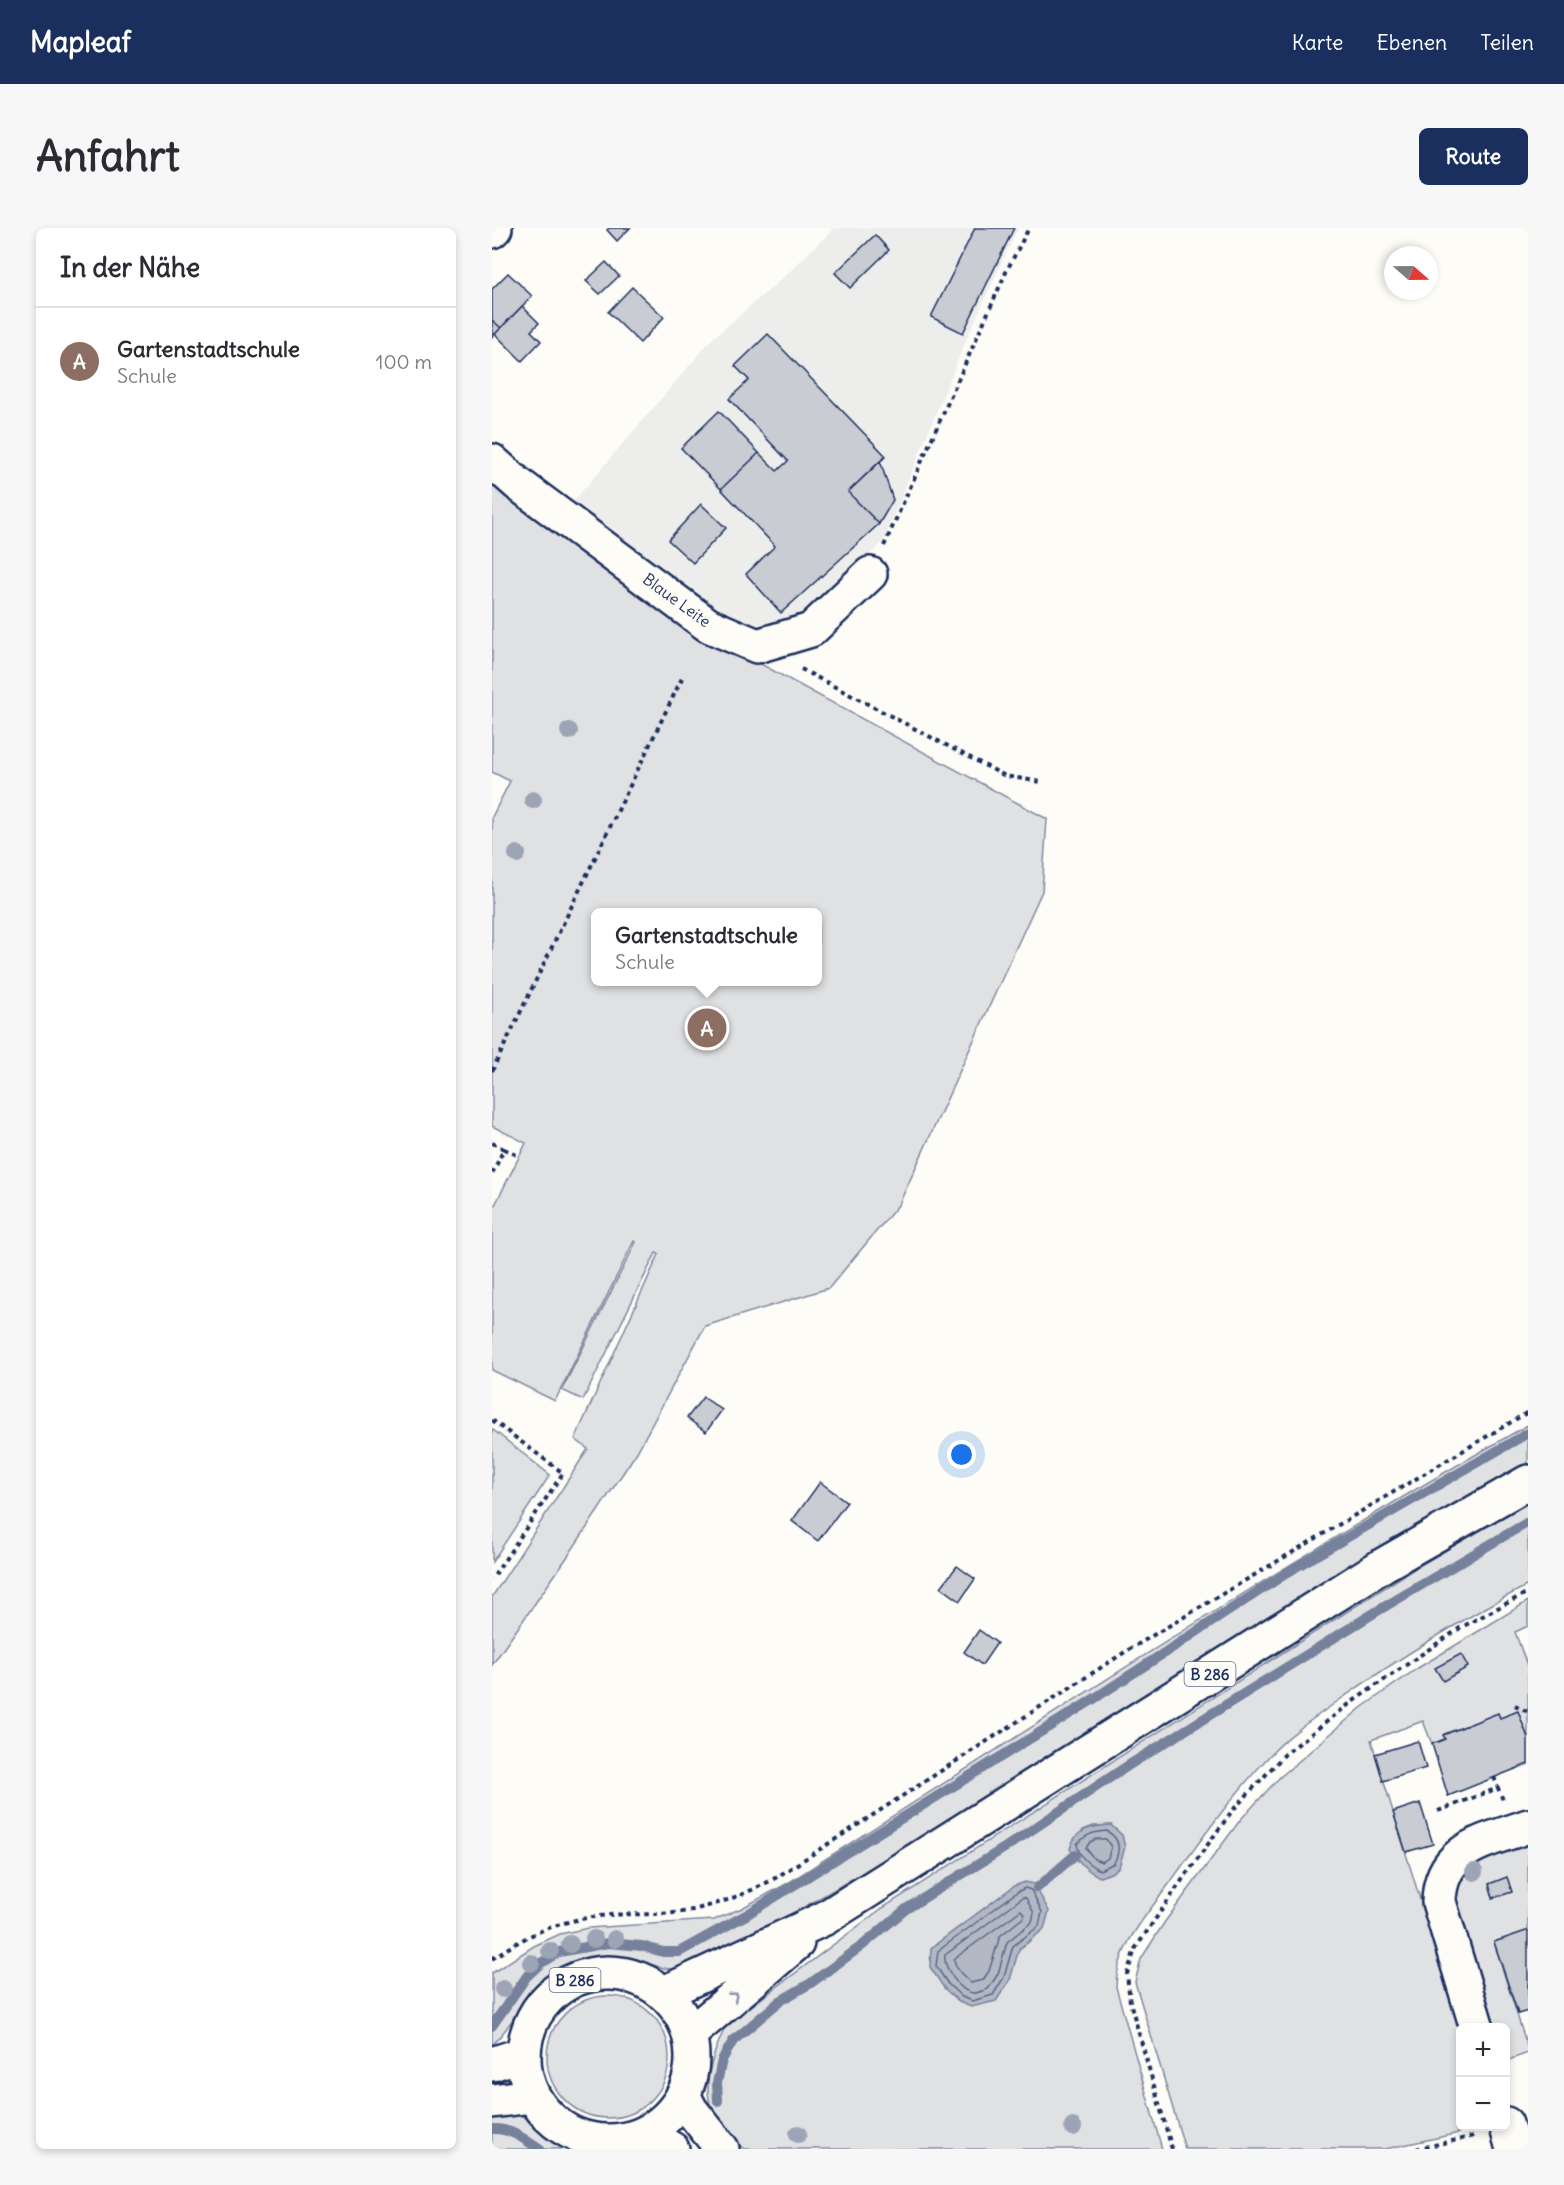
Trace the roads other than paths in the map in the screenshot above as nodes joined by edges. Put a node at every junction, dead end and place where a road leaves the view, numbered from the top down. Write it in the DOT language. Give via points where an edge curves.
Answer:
graph roads {
  1 [pos="492,462"];
  2 [pos="870,574"];
  3 [pos="1528,1482"];
  4 [pos="1528,1826"];
  5 [pos="825,1918"];
  6 [pos="664,1993"];
  7 [pos="1475,2023"];
  8 [pos="690,2034"];
  9 [pos="523,2054"];
  10 [pos="492,2064"];
  11 [pos="532,2096"];
  12 [pos="683,2096"];
  13 [pos="492,2100"];
  14 [pos="658,2141"];
  15 [pos="723,2149"];
  1 -- 2 [label="main road, Blaue Leite" via="708,625 758,646 811,630"];
  3 -- 5 [label="main road, B 286" via="1383,1565"];
  4 -- 7 [label="main road" via="1466,1850 1445,1871 1439,1887 1439,1902"];
  5 -- 6 [label="main road, B 286"];
  8 -- 5 [label="main road, B 286, one-way"];
  6 -- 8 [label="main road, B 286" via="680,2012"];
  6 -- 9 [label="main road, B 286" via="641,1978 614,1972 587,1974 562,1985 542,2004 528,2027"];
  8 -- 12 [label="main road, B 286" via="691,2075"];
  9 -- 10 [label="main road"];
  9 -- 11 [label="main road, B 286"];
  11 -- 13 [label="main road"];
  11 -- 14 [label="main road, B 286" via="547,2117 577,2135 594,2140"];
  12 -- 14 [label="main road, B 286" via="667,2118"];
  12 -- 15 [label="main road"];
}
